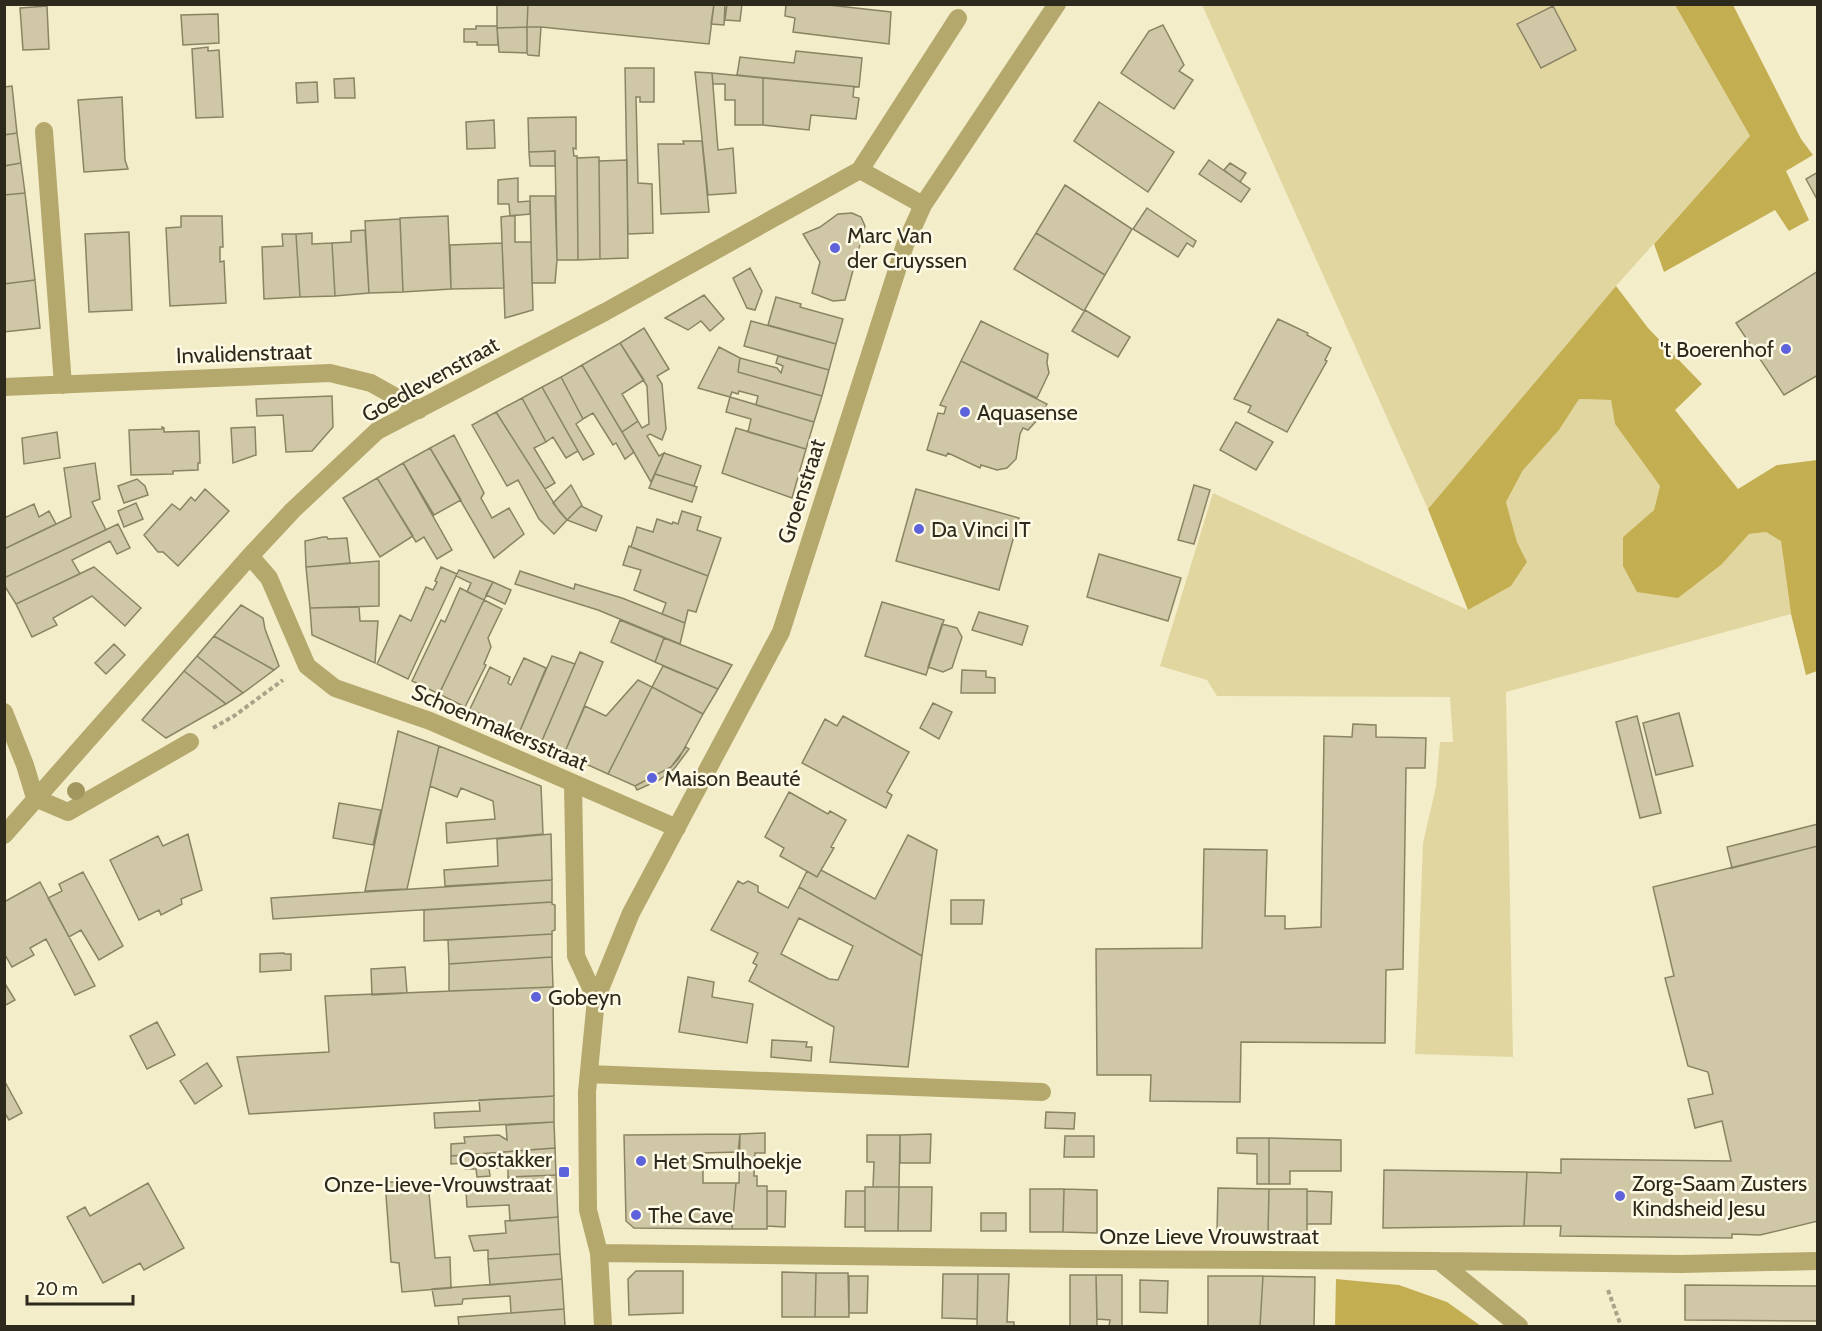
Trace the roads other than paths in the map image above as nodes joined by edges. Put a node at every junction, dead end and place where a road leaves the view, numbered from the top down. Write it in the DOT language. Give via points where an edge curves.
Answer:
graph roads {
  1 [pos="1057,4"];
  2 [pos="958,18"];
  3 [pos="44,130"];
  4 [pos="860,170"];
  5 [pos="922,205"];
  6 [pos="63,385"];
  7 [pos="4,387"];
  8 [pos="419,410"];
  9 [pos="250,556"];
  10 [pos="4,712"];
  11 [pos="190,742"];
  12 [pos="573,783"];
  13 [pos="35,798"];
  14 [pos="678,828"];
  15 [pos="4,835"];
  16 [pos="596,999"];
  17 [pos="589,1074"];
  18 [pos="1041,1092"];
  19 [pos="599,1253"];
  20 [pos="1439,1261"];
  21 [pos="1818,1261"];
  22 [pos="603,1326"];
  23 [pos="1519,1326"];
  1 -- 5 [label="street, Groenstraat"];
  2 -- 4 [label="street"];
  3 -- 6 [label="street"];
  4 -- 5 [label="street"];
  4 -- 8 [label="street, Goedlevenstraat"];
  5 -- 14 [label="street, Groenstraat" via="905,245 781,632"];
  6 -- 7 [label="street, Invalidenstraat"];
  6 -- 8 [label="street, Invalidenstraat" via="330,373 371,383"];
  8 -- 9 [label="street, Goedlevenstraat" via="376,431"];
  9 -- 12 [label="street, Schoenmakersstraat" via="269,578 307,666 335,688 430,721"];
  9 -- 13 [label="street, Goedlevenstraat"];
  10 -- 13 [label="street"];
  11 -- 13 [label="street" via="68,812"];
  12 -- 14 [label="street, Schoenmakersstraat"];
  12 -- 16 [label="street" via="576,957"];
  13 -- 15 [label="street, Goedlevenstraat"];
  14 -- 16 [label="street, Groenstraat" via="631,913"];
  16 -- 17 [label="street, Groenstraat"];
  17 -- 18 [label="street"];
  17 -- 19 [label="street, Groenstraat" via="588,1210"];
  19 -- 20 [label="street, Onze Lieve Vrouwstraat"];
  19 -- 22 [label="street, Groenstraat"];
  20 -- 21 [label="street, Onze Lieve Vrouwstraat"];
  20 -- 23 [label="street"];
}
